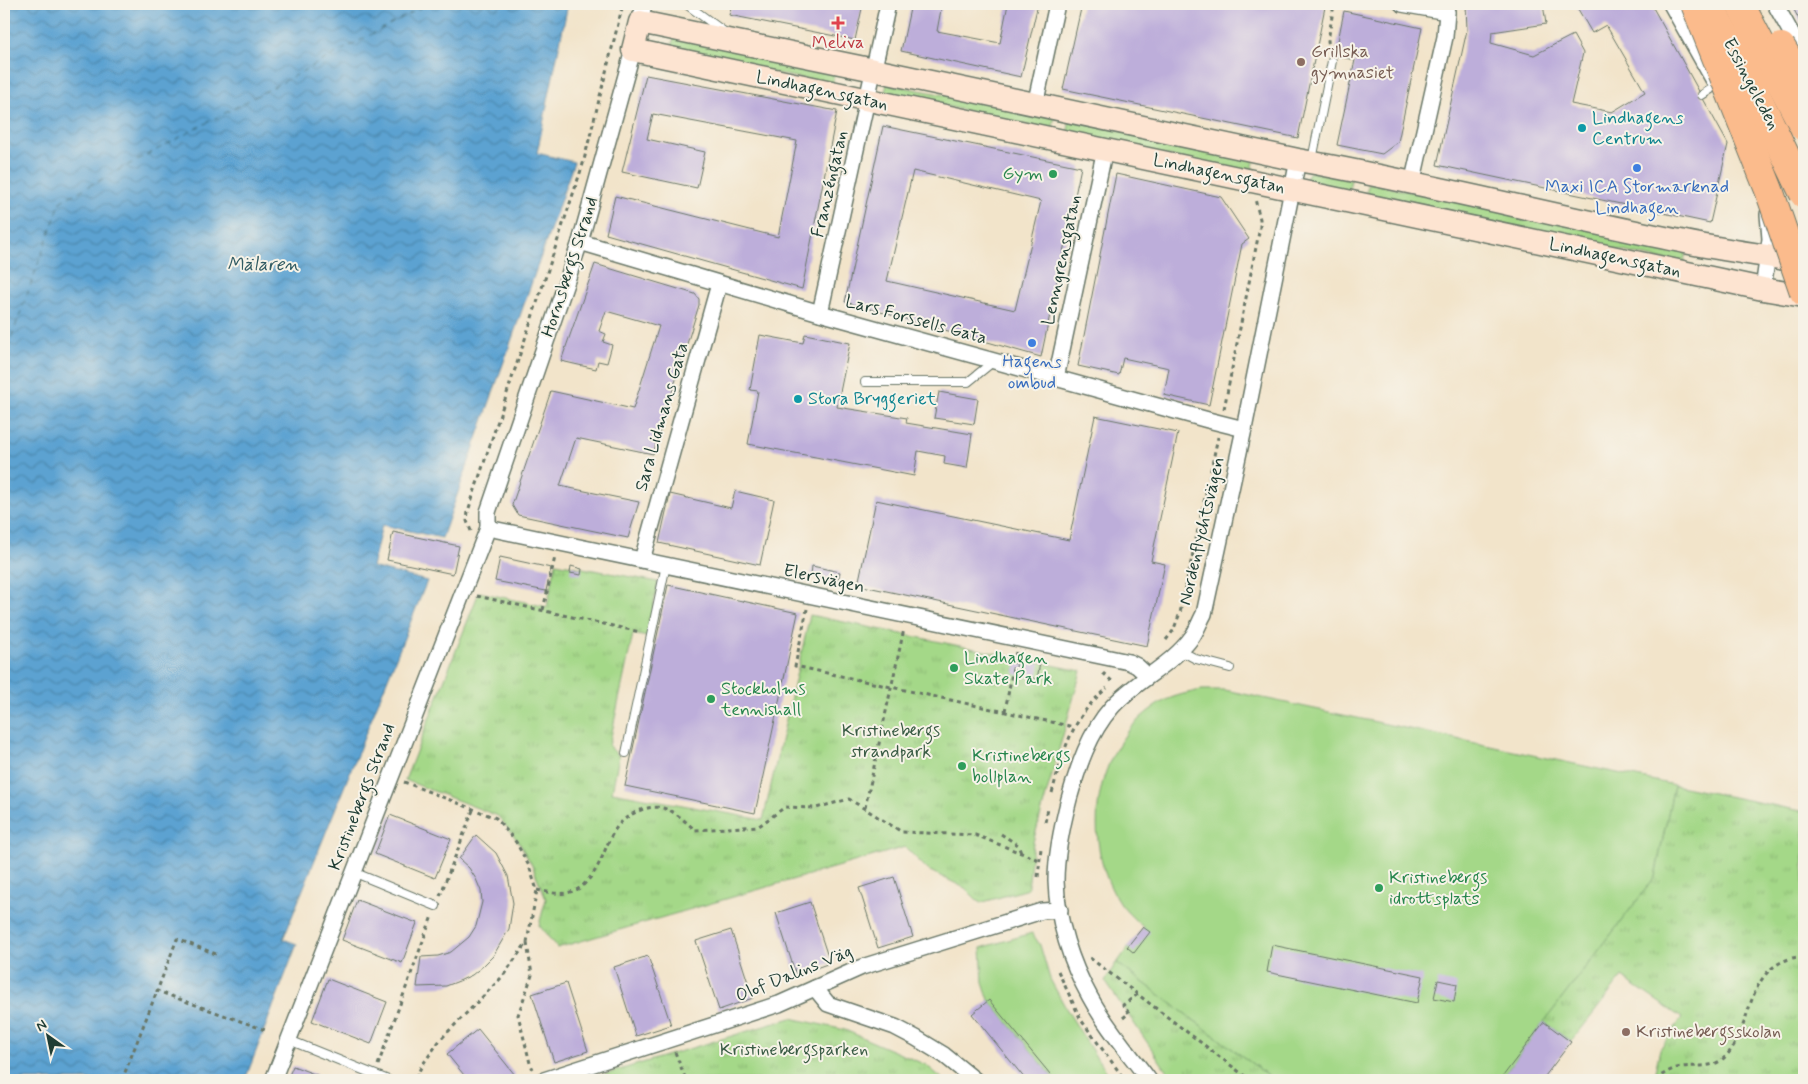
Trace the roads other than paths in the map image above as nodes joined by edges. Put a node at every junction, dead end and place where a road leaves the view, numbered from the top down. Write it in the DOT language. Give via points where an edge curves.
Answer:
graph roads {
  1 [pos="686,4"];
  2 [pos="888,4"];
  3 [pos="1057,4"];
  4 [pos="1402,4"];
  5 [pos="1671,4"];
  6 [pos="1695,4"];
  7 [pos="1707,4"];
  8 [pos="1740,4"];
  9 [pos="1751,4"];
  10 [pos="1775,4"];
  11 [pos="1445,8"];
  12 [pos="642,13"];
  13 [pos="1796,41"];
  14 [pos="736,42"];
  15 [pos="633,50"];
  16 [pos="1804,56"];
  17 [pos="1764,59"];
  18 [pos="1332,61"];
  19 [pos="1756,64"];
  20 [pos="874,70"];
  21 [pos="1740,72"];
  22 [pos="1732,77"];
  23 [pos="1804,84"];
  24 [pos="1716,86"];
  25 [pos="1702,95"];
  26 [pos="867,100"];
  27 [pos="1035,105"];
  28 [pos="1804,127"];
  29 [pos="1105,149"];
  30 [pos="1305,162"];
  31 [pos="1412,184"];
  32 [pos="1292,190"];
  33 [pos="1804,194"];
  34 [pos="580,242"];
  35 [pos="1766,256"];
  36 [pos="1804,262"];
  37 [pos="719,284"];
  38 [pos="1763,289"];
  39 [pos="1804,292"];
  40 [pos="1804,296"];
  41 [pos="820,313"];
  42 [pos="994,361"];
  43 [pos="1056,378"];
  44 [pos="865,382"];
  45 [pos="1244,429"];
  46 [pos="488,528"];
  47 [pos="642,560"];
  48 [pos="666,565"];
  49 [pos="1179,650"];
  50 [pos="1230,668"];
  51 [pos="1142,671"];
  52 [pos="626,753"];
  53 [pos="353,872"];
  54 [pos="436,906"];
  55 [pos="1060,910"];
  56 [pos="815,988"];
  57 [pos="289,1040"];
  58 [pos="539,1076"];
  59 [pos="273,1080"];
  60 [pos="388,1080"];
  61 [pos="975,1080"];
  62 [pos="1149,1080"];
  1 -- 14 [label="lane"];
  2 -- 20 [label="street, Franzéngatan"];
  3 -- 27 [label="street"];
  4 -- 11 [label="street"];
  5 -- 24 [label="street"];
  6 -- 39 [label="highway, bridge" via="1769,190"];
  7 -- 33 [label="highway, Essingeleden, bridge" via="1742,65"];
  8 -- 28 [label="highway, Essingeleden, bridge"];
  9 -- 23 [label="highway, bridge"];
  10 -- 13 [label="street"];
  11 -- 31 [label="street" via="1446,37"];
  12 -- 14 [label="street, Lindhagensgatan"];
  12 -- 15 [label="street, Hornsbergs Strand"];
  13 -- 16 [label="street"];
  13 -- 17 [label="lane"];
  14 -- 20 [label="street, Lindhagensgatan"];
  15 -- 26 [label="street, Lindhagensgatan"];
  15 -- 34 [label="street, Hornsbergs Strand"];
  18 -- 30 [label="lane"];
  19 -- 21 [label="lane"];
  20 -- 26 [label="street, Franzéngatan"];
  20 -- 27 [label="street, Lindhagensgatan"];
  22 -- 24 [label="lane"];
  24 -- 25 [label="lane"];
  24 -- 35 [label="street" via="1767,189 1770,239"];
  26 -- 29 [label="street, Lindhagensgatan"];
  26 -- 41 [label="street, Franzéngatan"];
  27 -- 30 [label="street, Lindhagensgatan"];
  29 -- 32 [label="street, Lindhagensgatan"];
  29 -- 43 [label="street, Lenngrensgatan"];
  30 -- 31 [label="street, Lindhagensgatan"];
  30 -- 32 [label="street, Nordenflychtsvägen"];
  31 -- 35 [label="street, Lindhagensgatan"];
  32 -- 38 [label="street, Lindhagensgatan"];
  32 -- 45 [label="street, Nordenflychtsvägen"];
  34 -- 37 [label="street, Lars Forssells Gata"];
  34 -- 46 [label="street, Hornsbergs Strand" via="488,512"];
  35 -- 36 [label="street, Lindhagensgatan"];
  35 -- 38 [label="street"];
  37 -- 41 [label="street, Lars Forssells Gata"];
  37 -- 47 [label="street, Sara Lidmans Gata"];
  38 -- 40 [label="street, Lindhagensgatan"];
  41 -- 42 [label="street, Lars Forssells Gata"];
  42 -- 43 [label="street, Lars Forssells Gata"];
  42 -- 44 [label="lane" via="968,382"];
  43 -- 45 [label="street, Lars Forssells Gata"];
  45 -- 49 [label="street, Nordenflychtsvägen" via="1204,614 1192,637"];
  46 -- 47 [label="street, Elersvägen"];
  46 -- 53 [label="street, Kristinebergs Strand"];
  47 -- 48 [label="street, Elersvägen"];
  48 -- 51 [label="street, Elersvägen" via="1129,662"];
  48 -- 52 [label="lane"];
  49 -- 50 [label="lane" via="1196,659"];
  49 -- 51 [label="street, Nordenflychtsvägen"];
  51 -- 55 [label="street, Nordenflychtsvägen" via="1091,738 1076,776 1058,855 1056,882"];
  53 -- 54 [label="lane"];
  53 -- 57 [label="street, Kristinebergs Strand"];
  55 -- 56 [label="street, Olof Dalins Väg" via="1042,911 862,967"];
  55 -- 62 [label="street, Nordenflychtsvägen" via="1071,956 1090,998"];
  56 -- 58 [label="street, Olof Dalins Väg" via="779,1004"];
  56 -- 61 [label="street" via="828,1004 895,1027 944,1055"];
  57 -- 59 [label="street, Kristinebergs Strand"];
  57 -- 60 [label="lane"];
}
